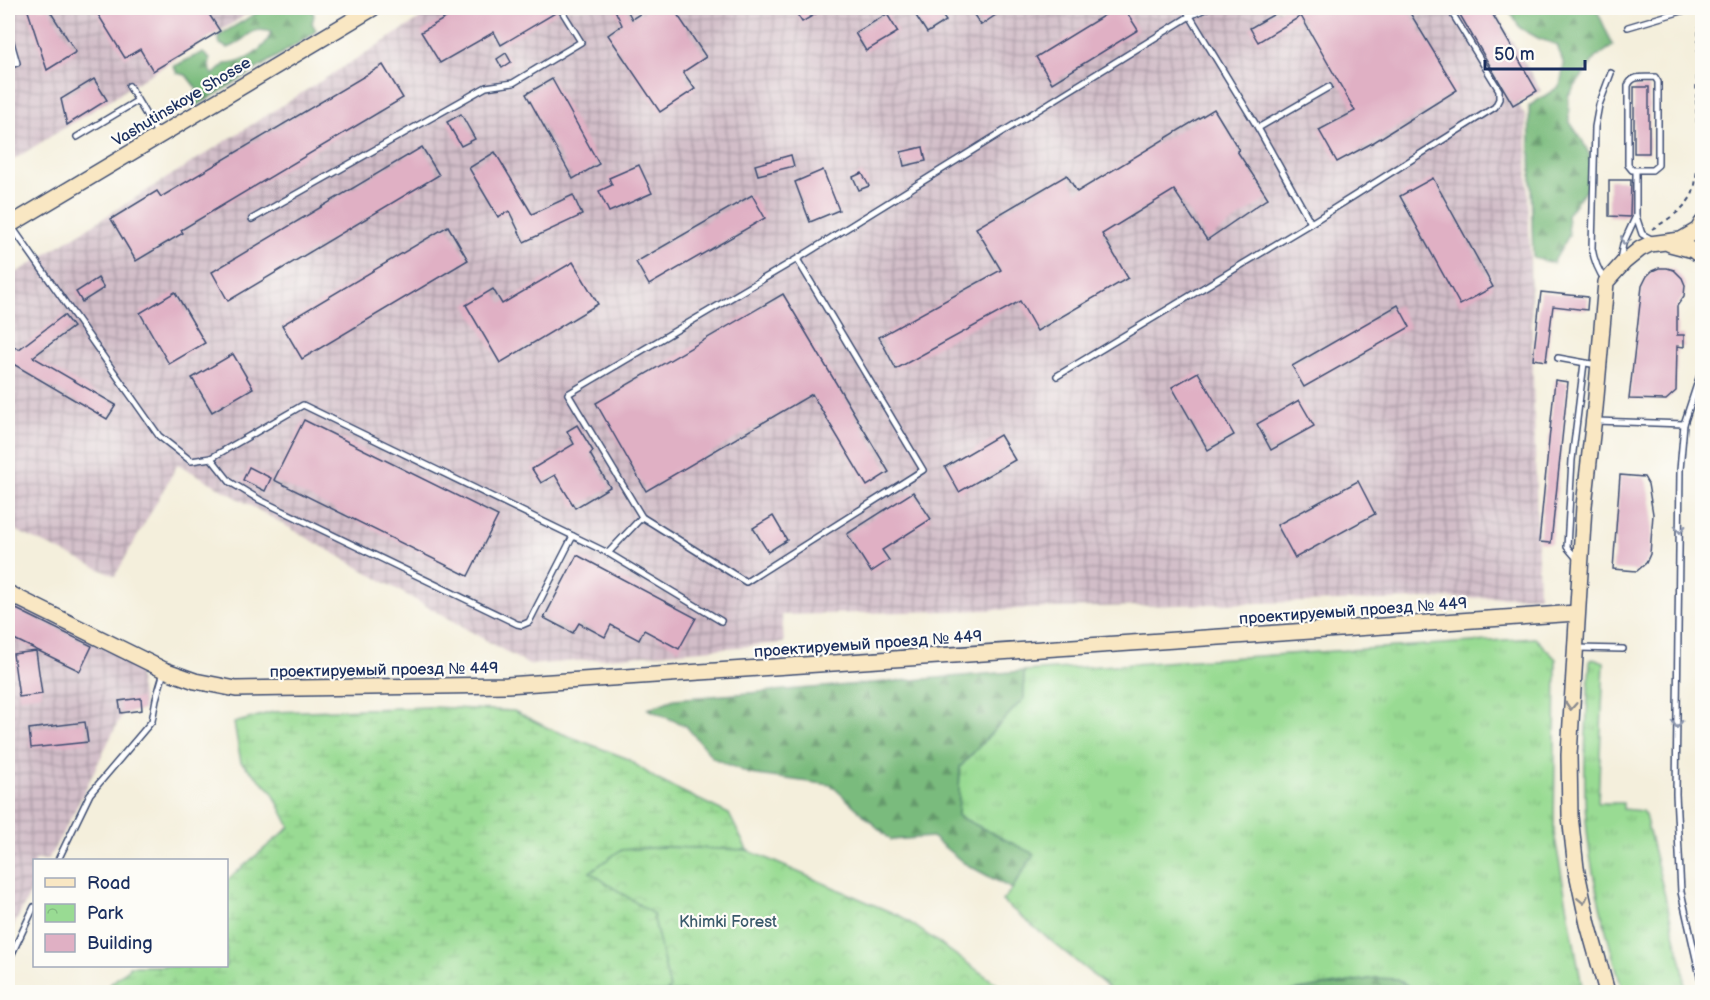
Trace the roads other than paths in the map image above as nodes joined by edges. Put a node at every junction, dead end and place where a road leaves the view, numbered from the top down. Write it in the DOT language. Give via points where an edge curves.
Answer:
graph roads {
  1 [pos="373,8"];
  2 [pos="560,8"];
  3 [pos="1185,8"];
  4 [pos="1208,8"];
  5 [pos="1449,8"];
  6 [pos="1692,8"];
  7 [pos="1190,16"];
  8 [pos="1628,27"];
  9 [pos="8,32"];
  10 [pos="8,66"];
  11 [pos="1611,73"];
  12 [pos="129,86"];
  13 [pos="1329,87"];
  14 [pos="137,101"];
  15 [pos="1258,128"];
  16 [pos="158,135"];
  17 [pos="77,137"];
  18 [pos="1636,170"];
  19 [pos="1636,216"];
  20 [pos="252,219"];
  21 [pos="8,222"];
  22 [pos="1311,223"];
  23 [pos="1702,223"];
  24 [pos="1661,243"];
  25 [pos="1702,257"];
  26 [pos="797,259"];
  27 [pos="1619,268"];
  28 [pos="1606,282"];
  29 [pos="1558,358"];
  30 [pos="1591,364"];
  31 [pos="1702,369"];
  32 [pos="1057,376"];
  33 [pos="1594,421"];
  34 [pos="1684,424"];
  35 [pos="211,459"];
  36 [pos="642,517"];
  37 [pos="573,536"];
  38 [pos="608,553"];
  39 [pos="1580,564"];
  40 [pos="8,593"];
  41 [pos="1577,614"];
  42 [pos="721,621"];
  43 [pos="1574,648"];
  44 [pos="1623,649"];
  45 [pos="164,670"];
  46 [pos="59,859"];
  47 [pos="33,909"];
  48 [pos="8,962"];
  49 [pos="1702,985"];
  50 [pos="1607,993"];
  1 -- 16 [label="street, Vashutinskoye Shosse"];
  2 -- 20 [label="lane" via="580,42 513,83 486,87"];
  3 -- 7 [label="lane"];
  4 -- 7 [label="lane"];
  5 -- 22 [label="lane" via="1499,90 1495,107"];
  6 -- 8 [label="lane"];
  7 -- 15 [label="lane"];
  7 -- 26 [label="lane"];
  9 -- 10 [label="lane" via="17,63"];
  11 -- 28 [label="lane" via="1599,105 1594,148 1592,248 1598,271"];
  12 -- 14 [label="lane"];
  13 -- 15 [label="lane"];
  14 -- 16 [label="lane"];
  14 -- 17 [label="lane"];
  15 -- 22 [label="lane"];
  16 -- 21 [label="street, Vashutinskoye Shosse"];
  18 -- 18 [label="lane" via="1628,165 1629,81 1655,77 1658,165 1652,170"];
  18 -- 19 [label="lane"];
  19 -- 24 [label="lane" via="1642,234"];
  19 -- 27 [label="lane, one-way" via="1623,244"];
  21 -- 35 [label="lane" via="159,436 191,461"];
  22 -- 32 [label="lane"];
  23 -- 24 [label="street" via="1689,237"];
  24 -- 25 [label="street" via="1693,250"];
  24 -- 27 [label="street" via="1640,249"];
  26 -- 36 [label="lane" via="568,394"];
  26 -- 36 [label="lane" via="923,470 746,582"];
  27 -- 28 [label="street"];
  28 -- 30 [label="street"];
  29 -- 30 [label="lane"];
  30 -- 33 [label="street"];
  30 -- 39 [label="lane" via="1572,460 1567,547"];
  31 -- 34 [label="lane"];
  33 -- 34 [label="lane"];
  33 -- 39 [label="street"];
  34 -- 49 [label="lane, one-way" via="1680,470 1676,794 1681,892"];
  35 -- 37 [label="lane" via="303,405"];
  35 -- 37 [label="lane" via="231,482 260,500 517,624 529,622"];
  36 -- 38 [label="lane"];
  37 -- 38 [label="lane"];
  38 -- 42 [label="lane"];
  39 -- 41 [label="street"];
  40 -- 45 [label="street, проектируемый проезд № 449"];
  41 -- 43 [label="street"];
  41 -- 45 [label="street, проектируемый проезд № 449" via="507,685 236,689"];
  43 -- 44 [label="lane"];
  43 -- 50 [label="street, one-way" via="1570,816 1576,868"];
  45 -- 46 [label="lane" via="152,721 90,794"];
  47 -- 48 [label="lane"];
}
